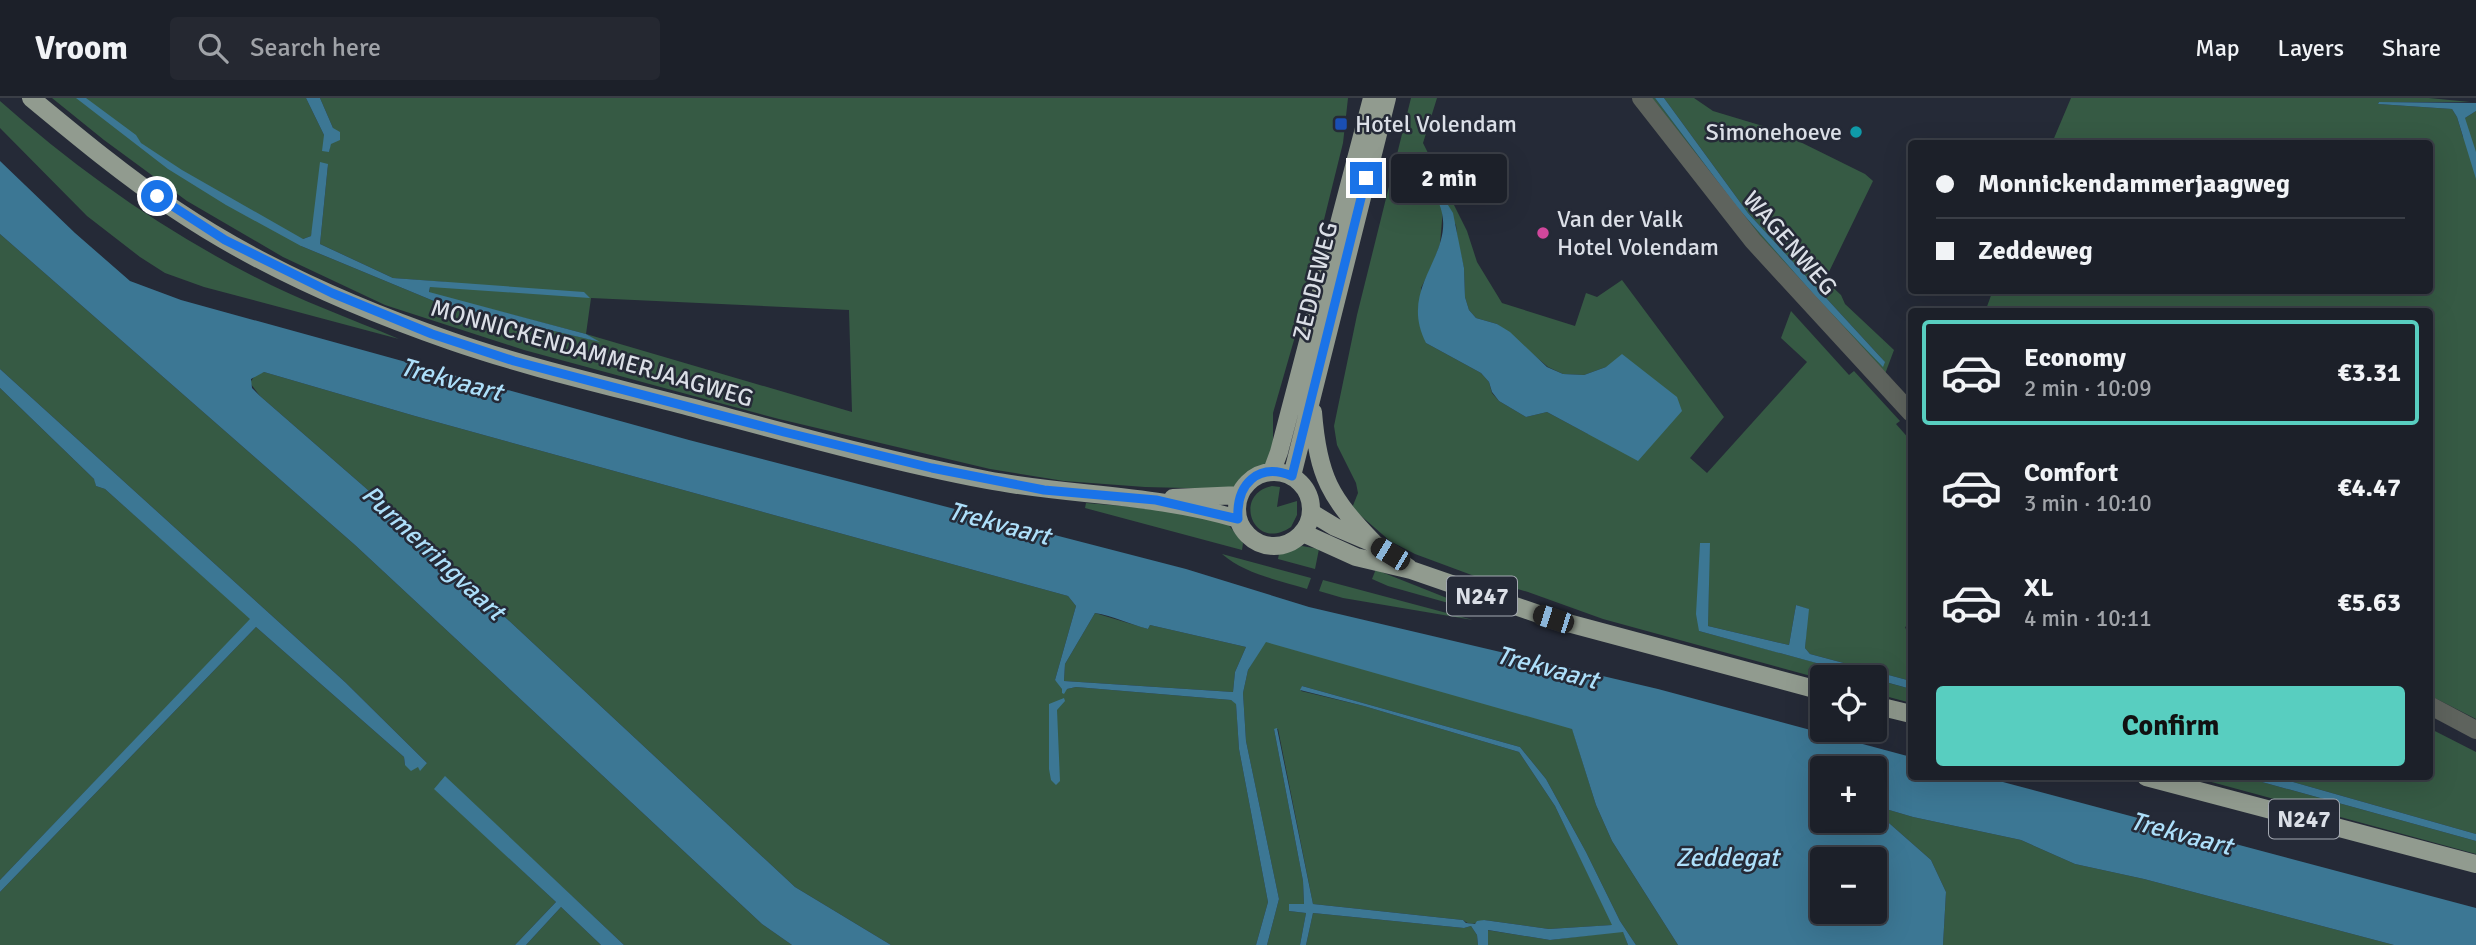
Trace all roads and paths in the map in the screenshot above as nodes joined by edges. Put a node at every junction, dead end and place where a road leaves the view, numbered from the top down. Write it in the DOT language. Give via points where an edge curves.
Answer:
graph roads {
  1 [pos="32,98"];
  2 [pos="1372,98"];
  3 [pos="1387,98"];
  4 [pos="1641,98"];
  5 [pos="1312,397"];
  6 [pos="1908,409"];
  7 [pos="1272,471"];
  8 [pos="1292,476"];
  9 [pos="1240,495"];
  10 [pos="1156,500"];
  11 [pos="1312,513"];
  12 [pos="1238,519"];
  13 [pos="1303,533"];
  14 [pos="1375,544"];
  15 [pos="1411,570"];
  16 [pos="1810,688"];
  17 [pos="2433,707"];
  18 [pos="1887,709"];
  19 [pos="1908,714"];
  20 [pos="2476,730"];
  21 [pos="2157,780"];
  22 [pos="2476,864"];
  1 -- 10 [label="main road, MONNICKENDAMMERJAAGWEG" via="83,142 225,240 332,293 453,342 932,468 1044,490"];
  2 -- 7 [label="main road, ZEDDEWEG"];
  3 -- 5 [label="main road, ZEDDEWEG"];
  4 -- 6 [label="street, WAGENWEG" via="1753,241"];
  5 -- 8 [label="main road, ZEDDEWEG"];
  5 -- 14 [label="main road" via="1324,475 1343,510"];
  7 -- 8 [label="main road"];
  7 -- 9 [label="main road" via="1256,476"];
  8 -- 11 [label="main road" via="1309,497"];
  9 -- 10 [label="main road, MONNICKENDAMMERJAAGWEG"];
  9 -- 12 [label="main road"];
  10 -- 12 [label="main road, MONNICKENDAMMERJAAGWEG"];
  11 -- 13 [label="main road"];
  11 -- 14 [label="main road, N247"];
  12 -- 13 [label="main road" via="1246,534 1268,546 1286,544"];
  13 -- 15 [label="main road, N247" via="1356,557"];
  14 -- 15 [label="main road, N247"];
  15 -- 16 [label="main road, N247" via="1553,619"];
  17 -- 20 [label="street"];
  18 -- 19 [label="main road"];
  21 -- 22 [label="main road, N247"];
}
